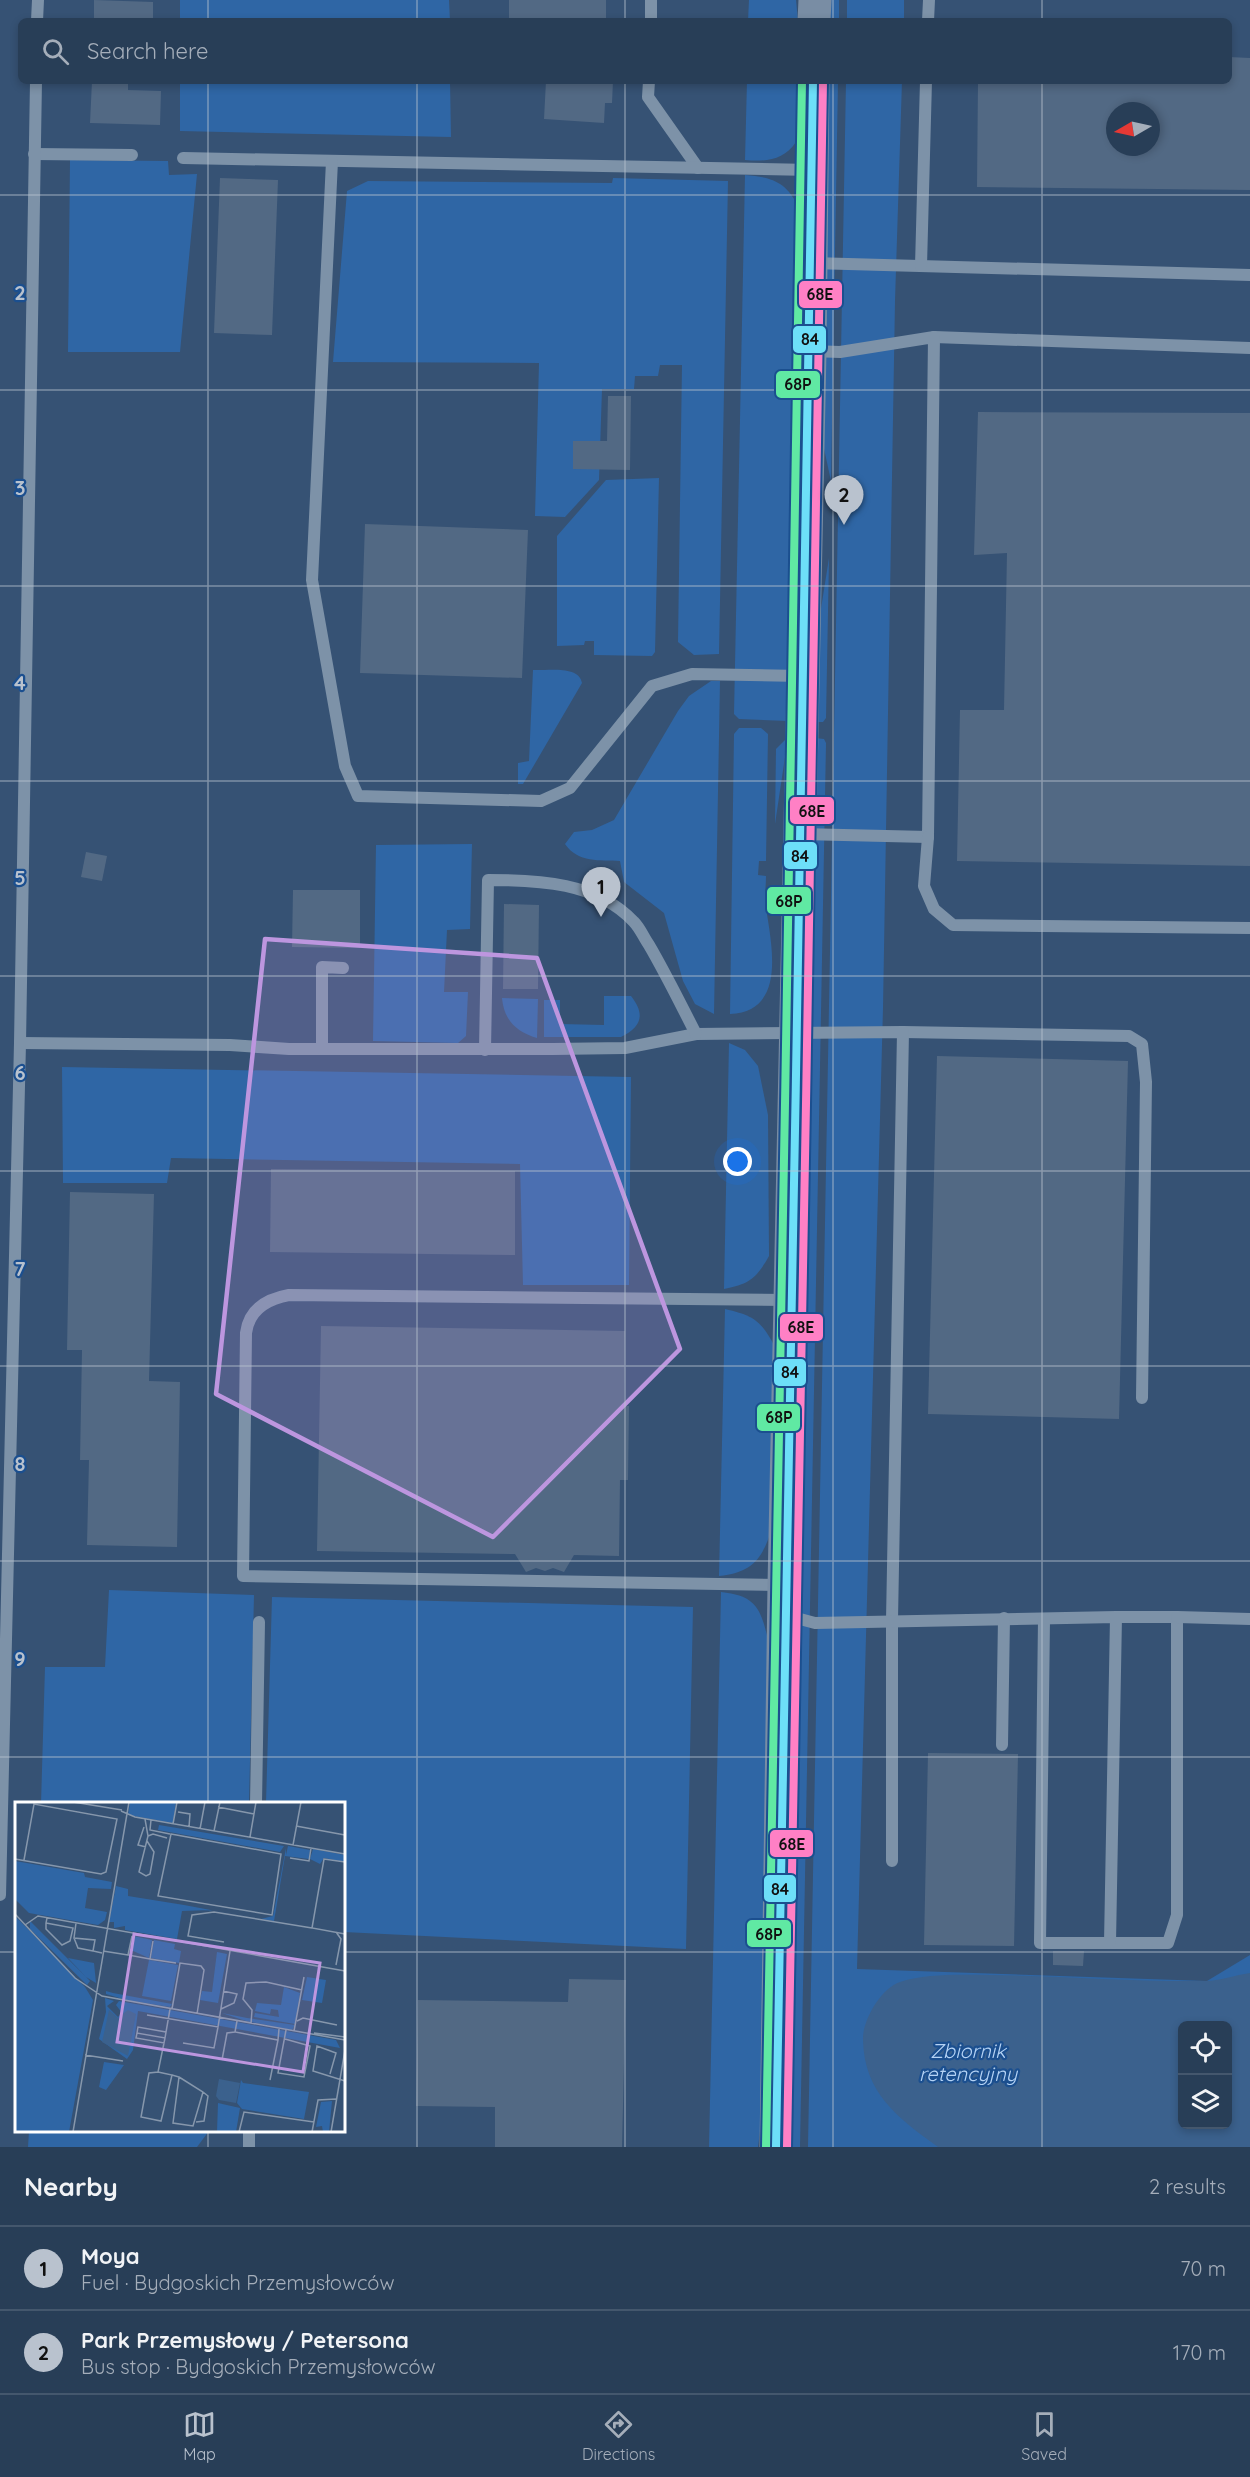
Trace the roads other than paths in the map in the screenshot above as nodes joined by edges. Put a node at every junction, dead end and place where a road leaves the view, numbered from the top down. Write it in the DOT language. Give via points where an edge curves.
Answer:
graph roads {
  1 [pos="38,0"];
  2 [pos="651,0"];
  3 [pos="815,0"];
  4 [pos="929,0"];
  5 [pos="37,18"];
  6 [pos="651,18"];
  7 [pos="814,18"];
  8 [pos="928,18"];
  9 [pos="36,84"];
  10 [pos="649,84"];
  11 [pos="813,84"];
  12 [pos="926,84"];
  13 [pos="34,154"];
  14 [pos="132,154"];
  15 [pos="183,158"];
  16 [pos="332,161"];
  17 [pos="698,168"];
  18 [pos="812,170"];
  19 [pos="811,263"];
  20 [pos="921,266"];
  21 [pos="1250,275"];
  22 [pos="934,338"];
  23 [pos="1250,348"];
  24 [pos="810,351"];
  25 [pos="802,676"];
  26 [pos="799,834"];
  27 [pos="928,837"];
  28 [pos="1250,928"];
  29 [pos="343,968"];
  30 [pos="903,1032"];
  31 [pos="796,1033"];
  32 [pos="696,1034"];
  33 [pos="20,1043"];
  34 [pos="322,1049"];
  35 [pos="485,1050"];
  36 [pos="791,1300"];
  37 [pos="1142,1398"];
  38 [pos="784,1600"];
  39 [pos="1116,1617"];
  40 [pos="1177,1617"];
  41 [pos="1004,1618"];
  42 [pos="1044,1618"];
  43 [pos="1250,1619"];
  44 [pos="892,1620"];
  45 [pos="259,1622"];
  46 [pos="1002,1745"];
  47 [pos="256,1802"];
  48 [pos="892,1861"];
  49 [pos="0,1895"];
  50 [pos="1110,1943"];
  51 [pos="776,2147"];
  1 -- 5 [label="lane"];
  2 -- 6 [label="lane"];
  3 -- 7 [label="street"];
  4 -- 8 [label="lane"];
  9 -- 13 [label="lane"];
  10 -- 17 [label="lane" via="648,98"];
  11 -- 18 [label="street"];
  12 -- 20 [label="lane"];
  13 -- 14 [label="lane"];
  13 -- 33 [label="lane"];
  15 -- 16 [label="lane"];
  16 -- 17 [label="lane"];
  16 -- 25 [label="lane" via="312,579 345,766 358,796 541,801 570,788 652,686 692,674"];
  17 -- 18 [label="lane"];
  18 -- 19 [label="street"];
  19 -- 20 [label="lane"];
  19 -- 24 [label="street"];
  20 -- 21 [label="lane"];
  22 -- 23 [label="lane"];
  22 -- 24 [label="lane" via="840,352"];
  22 -- 27 [label="lane"];
  24 -- 25 [label="street"];
  25 -- 26 [label="street"];
  26 -- 27 [label="lane"];
  26 -- 31 [label="street"];
  27 -- 28 [label="lane" via="924,886 934,909 952,924"];
  29 -- 34 [label="lane" via="322,967"];
  30 -- 31 [label="lane"];
  30 -- 37 [label="lane" via="1129,1036 1142,1044 1146,1082"];
  30 -- 44 [label="lane"];
  31 -- 32 [label="lane"];
  31 -- 36 [label="street"];
  32 -- 35 [label="lane" via="625,1048"];
  32 -- 35 [label="lane" via="634,922 611,904 564,884 488,880"];
  33 -- 34 [label="lane"];
  33 -- 49 [label="lane"];
  34 -- 35 [label="lane"];
  36 -- 38 [label="street"];
  36 -- 38 [label="lane" via="289,1295 260,1306 250,1318 246,1332 243,1576"];
  38 -- 44 [label="lane" via="815,1623"];
  38 -- 51 [label="street"];
  39 -- 40 [label="lane"];
  39 -- 42 [label="lane"];
  39 -- 50 [label="lane"];
  40 -- 43 [label="lane"];
  40 -- 50 [label="lane" via="1177,1915 1168,1944"];
  41 -- 42 [label="lane"];
  41 -- 44 [label="lane"];
  41 -- 46 [label="lane"];
  42 -- 50 [label="lane" via="1040,1943"];
  44 -- 48 [label="lane"];
  45 -- 47 [label="lane"];
}
